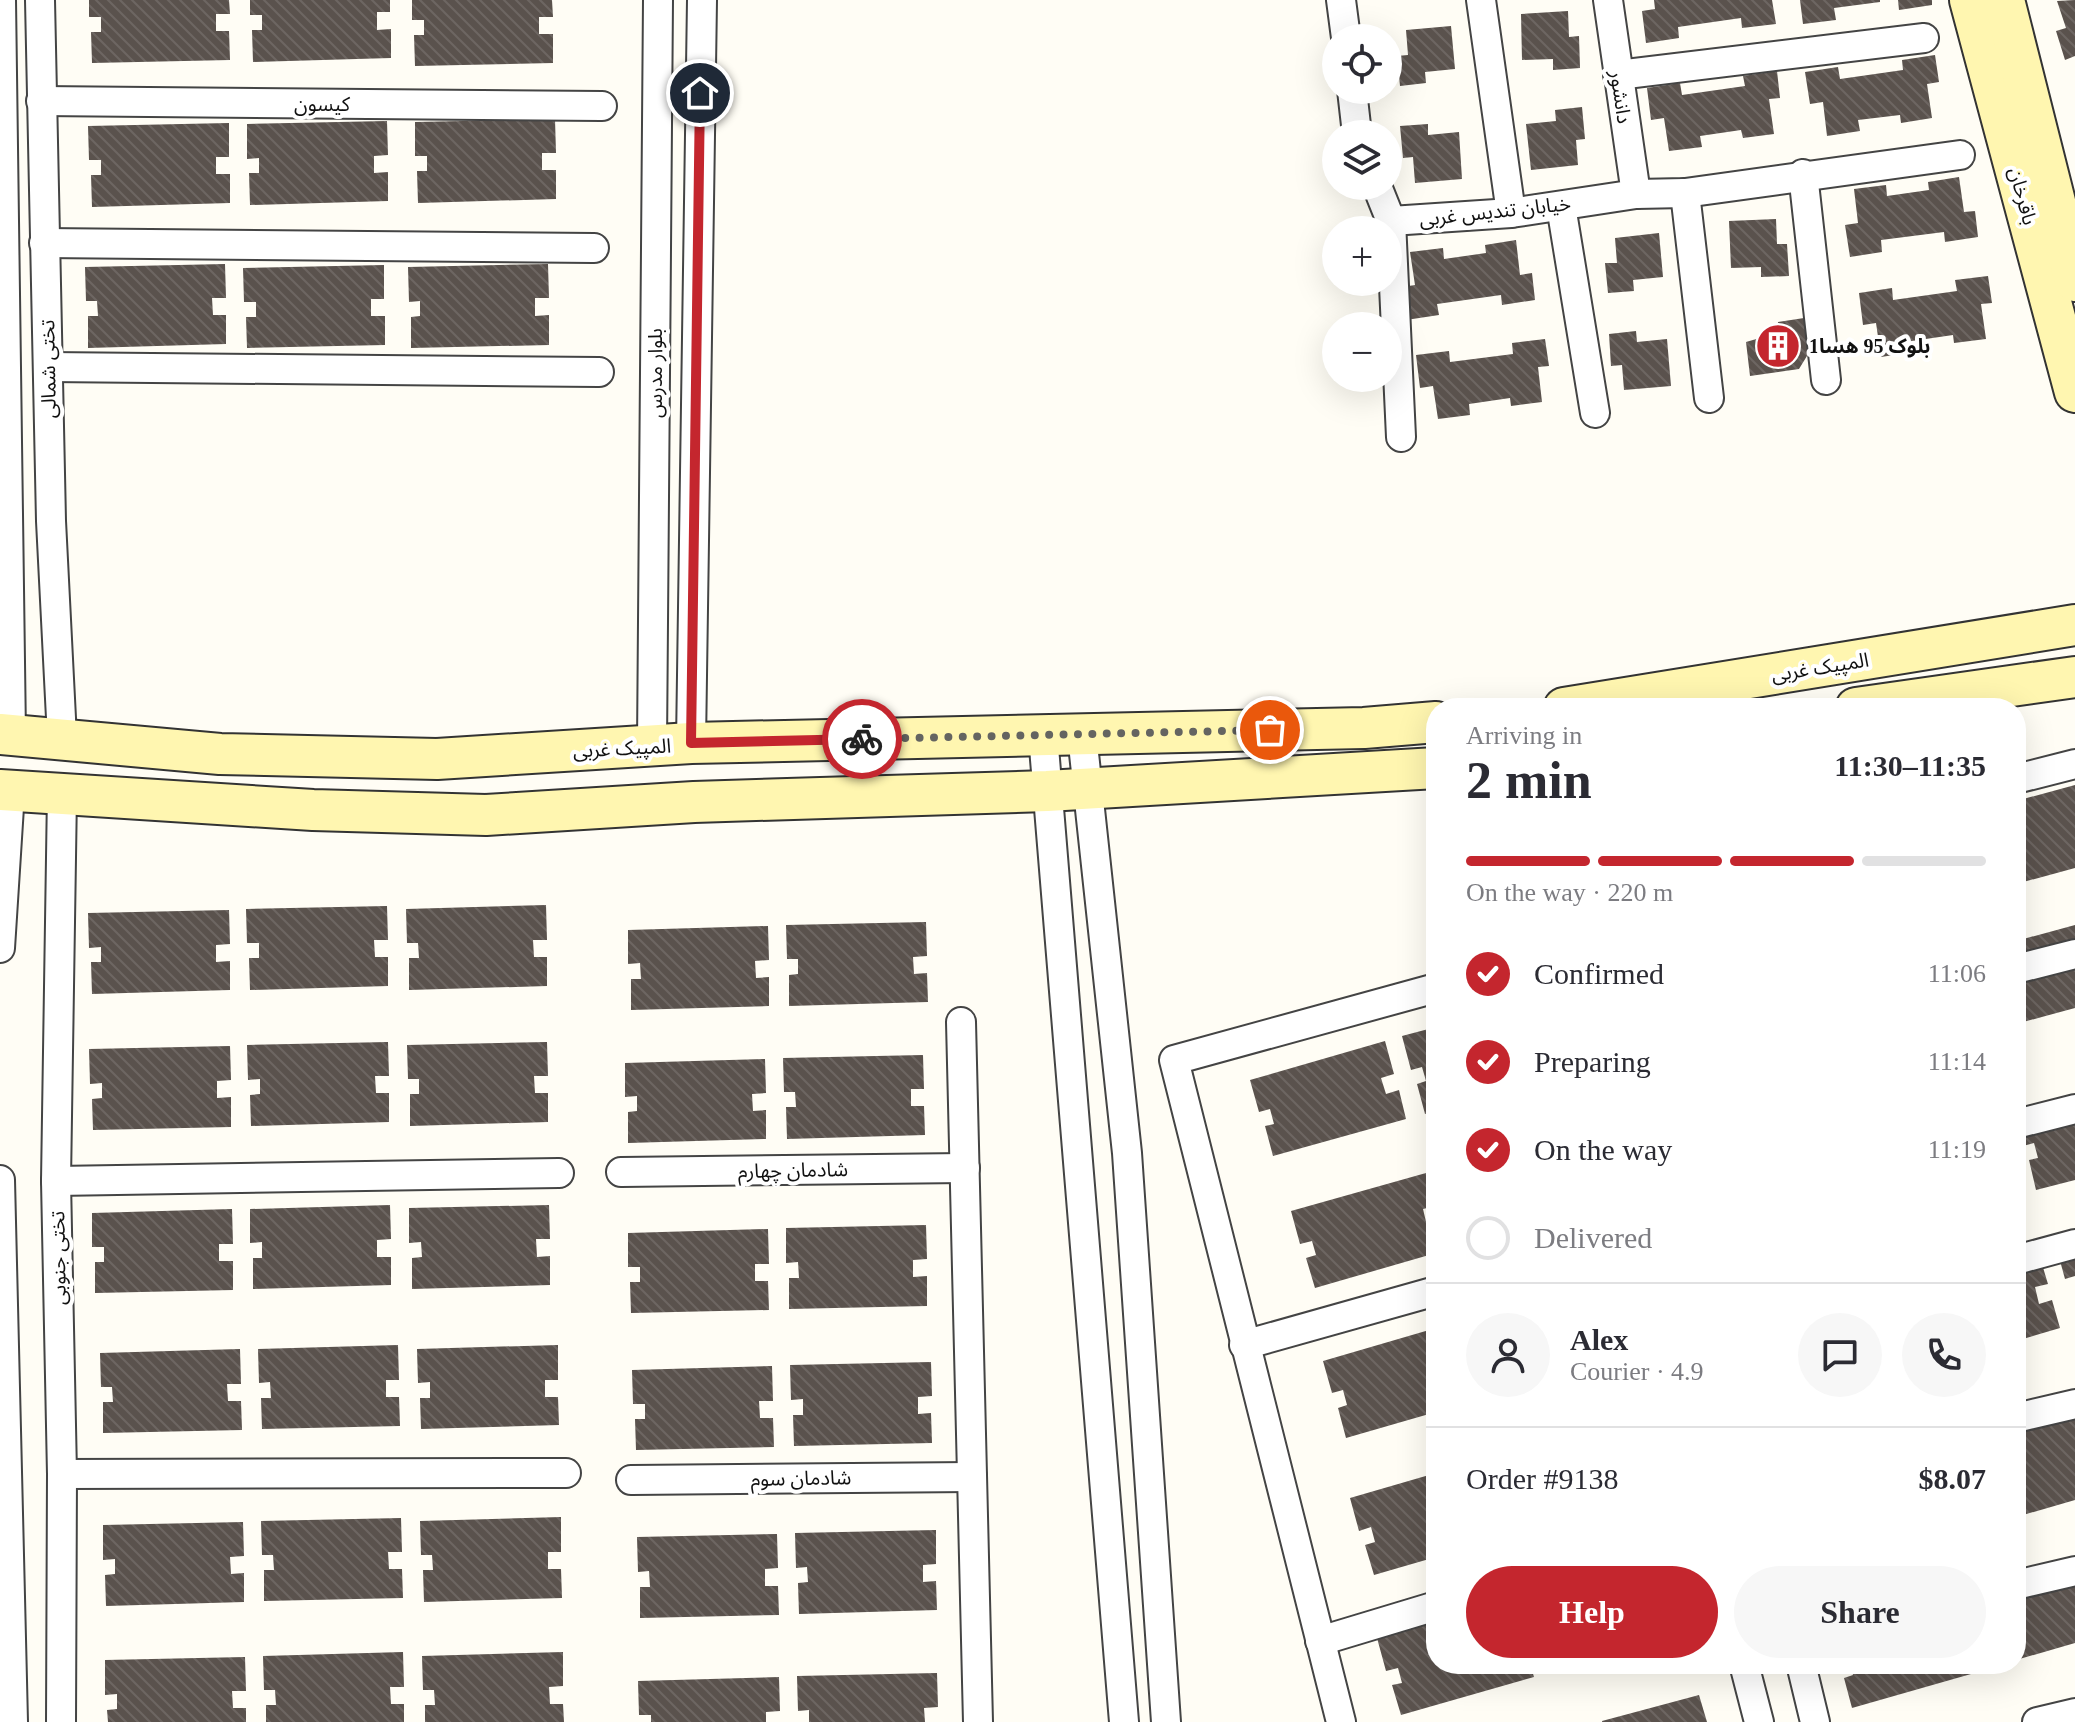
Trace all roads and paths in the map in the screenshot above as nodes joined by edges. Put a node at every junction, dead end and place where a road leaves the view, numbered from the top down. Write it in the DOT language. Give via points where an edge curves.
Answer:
graph roads {
  1 [pos="1,0"];
  2 [pos="40,0"];
  3 [pos="658,0"];
  4 [pos="702,0"];
  5 [pos="1341,0"];
  6 [pos="1481,0"];
  7 [pos="1608,0"];
  8 [pos="1970,0"];
  9 [pos="2004,0"];
  10 [pos="1344,24"];
  11 [pos="1924,38"];
  12 [pos="1618,75"];
  13 [pos="41,101"];
  14 [pos="602,106"];
  15 [pos="1,107"];
  16 [pos="1960,155"];
  17 [pos="1803,174"];
  18 [pos="2063,189"];
  19 [pos="1685,193"];
  20 [pos="1636,194"];
  21 [pos="1561,206"];
  22 [pos="1511,213"];
  23 [pos="1402,220"];
  24 [pos="44,243"];
  25 [pos="594,248"];
  26 [pos="2075,281"];
  27 [pos="1394,296"];
  28 [pos="48,367"];
  29 [pos="599,372"];
  30 [pos="4,373"];
  31 [pos="1826,380"];
  32 [pos="2075,392"];
  33 [pos="1709,398"];
  34 [pos="1595,413"];
  35 [pos="1401,437"];
  36 [pos="2075,625"];
  37 [pos="6,651"];
  38 [pos="2075,677"];
  39 [pos="1626,698"];
  40 [pos="1927,698"];
  41 [pos="1426,723"];
  42 [pos="6,734"];
  43 [pos="1043,735"];
  44 [pos="1082,735"];
  45 [pos="62,738"];
  46 [pos="672,745"];
  47 [pos="2075,764"];
  48 [pos="1426,769"];
  49 [pos="2026,776"];
  50 [pos="1088,789"];
  51 [pos="5,790"];
  52 [pos="1047,791"];
  53 [pos="62,793"];
  54 [pos="694,802"];
  55 [pos="654,805"];
  56 [pos="2,875"];
  57 [pos="0,948"];
  58 [pos="2075,954"];
  59 [pos="2026,966"];
  60 [pos="1426,991"];
  61 [pos="961,1022"];
  62 [pos="2075,1109"];
  63 [pos="2026,1121"];
  64 [pos="965,1168"];
  65 [pos="621,1172"];
  66 [pos="559,1173"];
  67 [pos="0,1180"];
  68 [pos="56,1181"];
  69 [pos="2075,1244"];
  70 [pos="2026,1257"];
  71 [pos="1426,1294"];
  72 [pos="1244,1345"];
  73 [pos="2075,1404"];
  74 [pos="2026,1416"];
  75 [pos="566,1473"];
  76 [pos="62,1474"];
  77 [pos="972,1477"];
  78 [pos="4,1479"];
  79 [pos="631,1480"];
  80 [pos="2075,1571"];
  81 [pos="2026,1583"];
  82 [pos="1426,1609"];
  83 [pos="1320,1641"];
  84 [pos="1747,1674"];
  85 [pos="1803,1674"];
  86 [pos="2075,1713"];
  87 [pos="13,1722"];
  88 [pos="61,1722"];
  89 [pos="978,1722"];
  90 [pos="1124,1722"];
  91 [pos="1166,1722"];
  92 [pos="1341,1722"];
  93 [pos="1759,1722"];
  94 [pos="1815,1722"];
  95 [pos="2037,1722"];
  1 -- 15 [label="street, تختی شمالی"];
  2 -- 13 [label="street, تختی شمالی"];
  3 -- 46 [label="street, بلوار مدرس"];
  4 -- 46 [label="street, بلوار مدرس"];
  5 -- 10 [label="street"];
  6 -- 22 [label="street"];
  7 -- 12 [label="street, دانشور"];
  8 -- 32 [label="street, باقرخان"];
  9 -- 18 [label="street, باقرخان"];
  11 -- 12 [label="street"];
  12 -- 20 [label="street, دانشور"];
  13 -- 14 [label="street, کیسون"];
  13 -- 24 [label="street, تختی شمالی"];
  15 -- 30 [label="street, تختی شمالی"];
  16 -- 17 [label="street, خیابان تندیس غربی"];
  17 -- 19 [label="street, خیابان تندیس غربی"];
  17 -- 31 [label="street"];
  18 -- 26 [label="street, باقرخان"];
  19 -- 20 [label="street, خیابان تندیس غربی"];
  19 -- 33 [label="street"];
  20 -- 21 [label="street, خیابان تندیس غربی"];
  21 -- 22 [label="street, خیابان تندیس غربی"];
  21 -- 34 [label="street"];
  22 -- 23 [label="street, خیابان تندیس غربی"];
  24 -- 25 [label="street"];
  24 -- 28 [label="street, تختی شمالی"];
  27 -- 35 [label="street"];
  28 -- 29 [label="street"];
  28 -- 45 [label="street, تختی شمالی"];
  30 -- 37 [label="street, تختی شمالی"];
  36 -- 39 [label="street, المپیک غربی"];
  37 -- 42 [label="street, تختی شمالی"];
  38 -- 40 [label="street"];
  41 -- 44 [label="street, المپیک غربی"];
  42 -- 45 [label="street, المپیک غربی"];
  42 -- 51 [label="street"];
  43 -- 44 [label="street, المپیک غربی"];
  43 -- 46 [label="street, المپیک غربی"];
  43 -- 52 [label="street"];
  44 -- 50 [label="street"];
  45 -- 46 [label="street, المپیک غربی" via="220,754 437,759"];
  45 -- 53 [label="street"];
  46 -- 54 [label="street"];
  46 -- 55 [label="street"];
  47 -- 49 [label="street"];
  48 -- 50 [label="street"];
  50 -- 52 [label="street"];
  50 -- 91 [label="street" via="1127,1153"];
  51 -- 53 [label="street"];
  51 -- 56 [label="street"];
  52 -- 54 [label="street"];
  52 -- 90 [label="street"];
  53 -- 55 [label="street" via="486,815"];
  53 -- 68 [label="street, تختی جنوبی"];
  54 -- 55 [label="street"];
  56 -- 57 [label="street"];
  58 -- 59 [label="street"];
  60 -- 72 [label="street" via="1174,1060"];
  61 -- 64 [label="street"];
  62 -- 63 [label="street"];
  64 -- 65 [label="street, شادمان چهارم"];
  64 -- 77 [label="street"];
  66 -- 68 [label="street"];
  67 -- 78 [label="street"];
  68 -- 76 [label="street, تختی جنوبی"];
  69 -- 70 [label="street"];
  71 -- 72 [label="street"];
  72 -- 83 [label="street"];
  73 -- 74 [label="street"];
  75 -- 76 [label="street"];
  76 -- 88 [label="street, تختی جنوبی"];
  77 -- 79 [label="street, شادمان سوم"];
  77 -- 89 [label="street"];
  78 -- 87 [label="street"];
  80 -- 81 [label="street"];
  82 -- 83 [label="street"];
  83 -- 92 [label="street"];
  84 -- 93 [label="street"];
  85 -- 94 [label="street"];
  86 -- 95 [label="street"];
}
